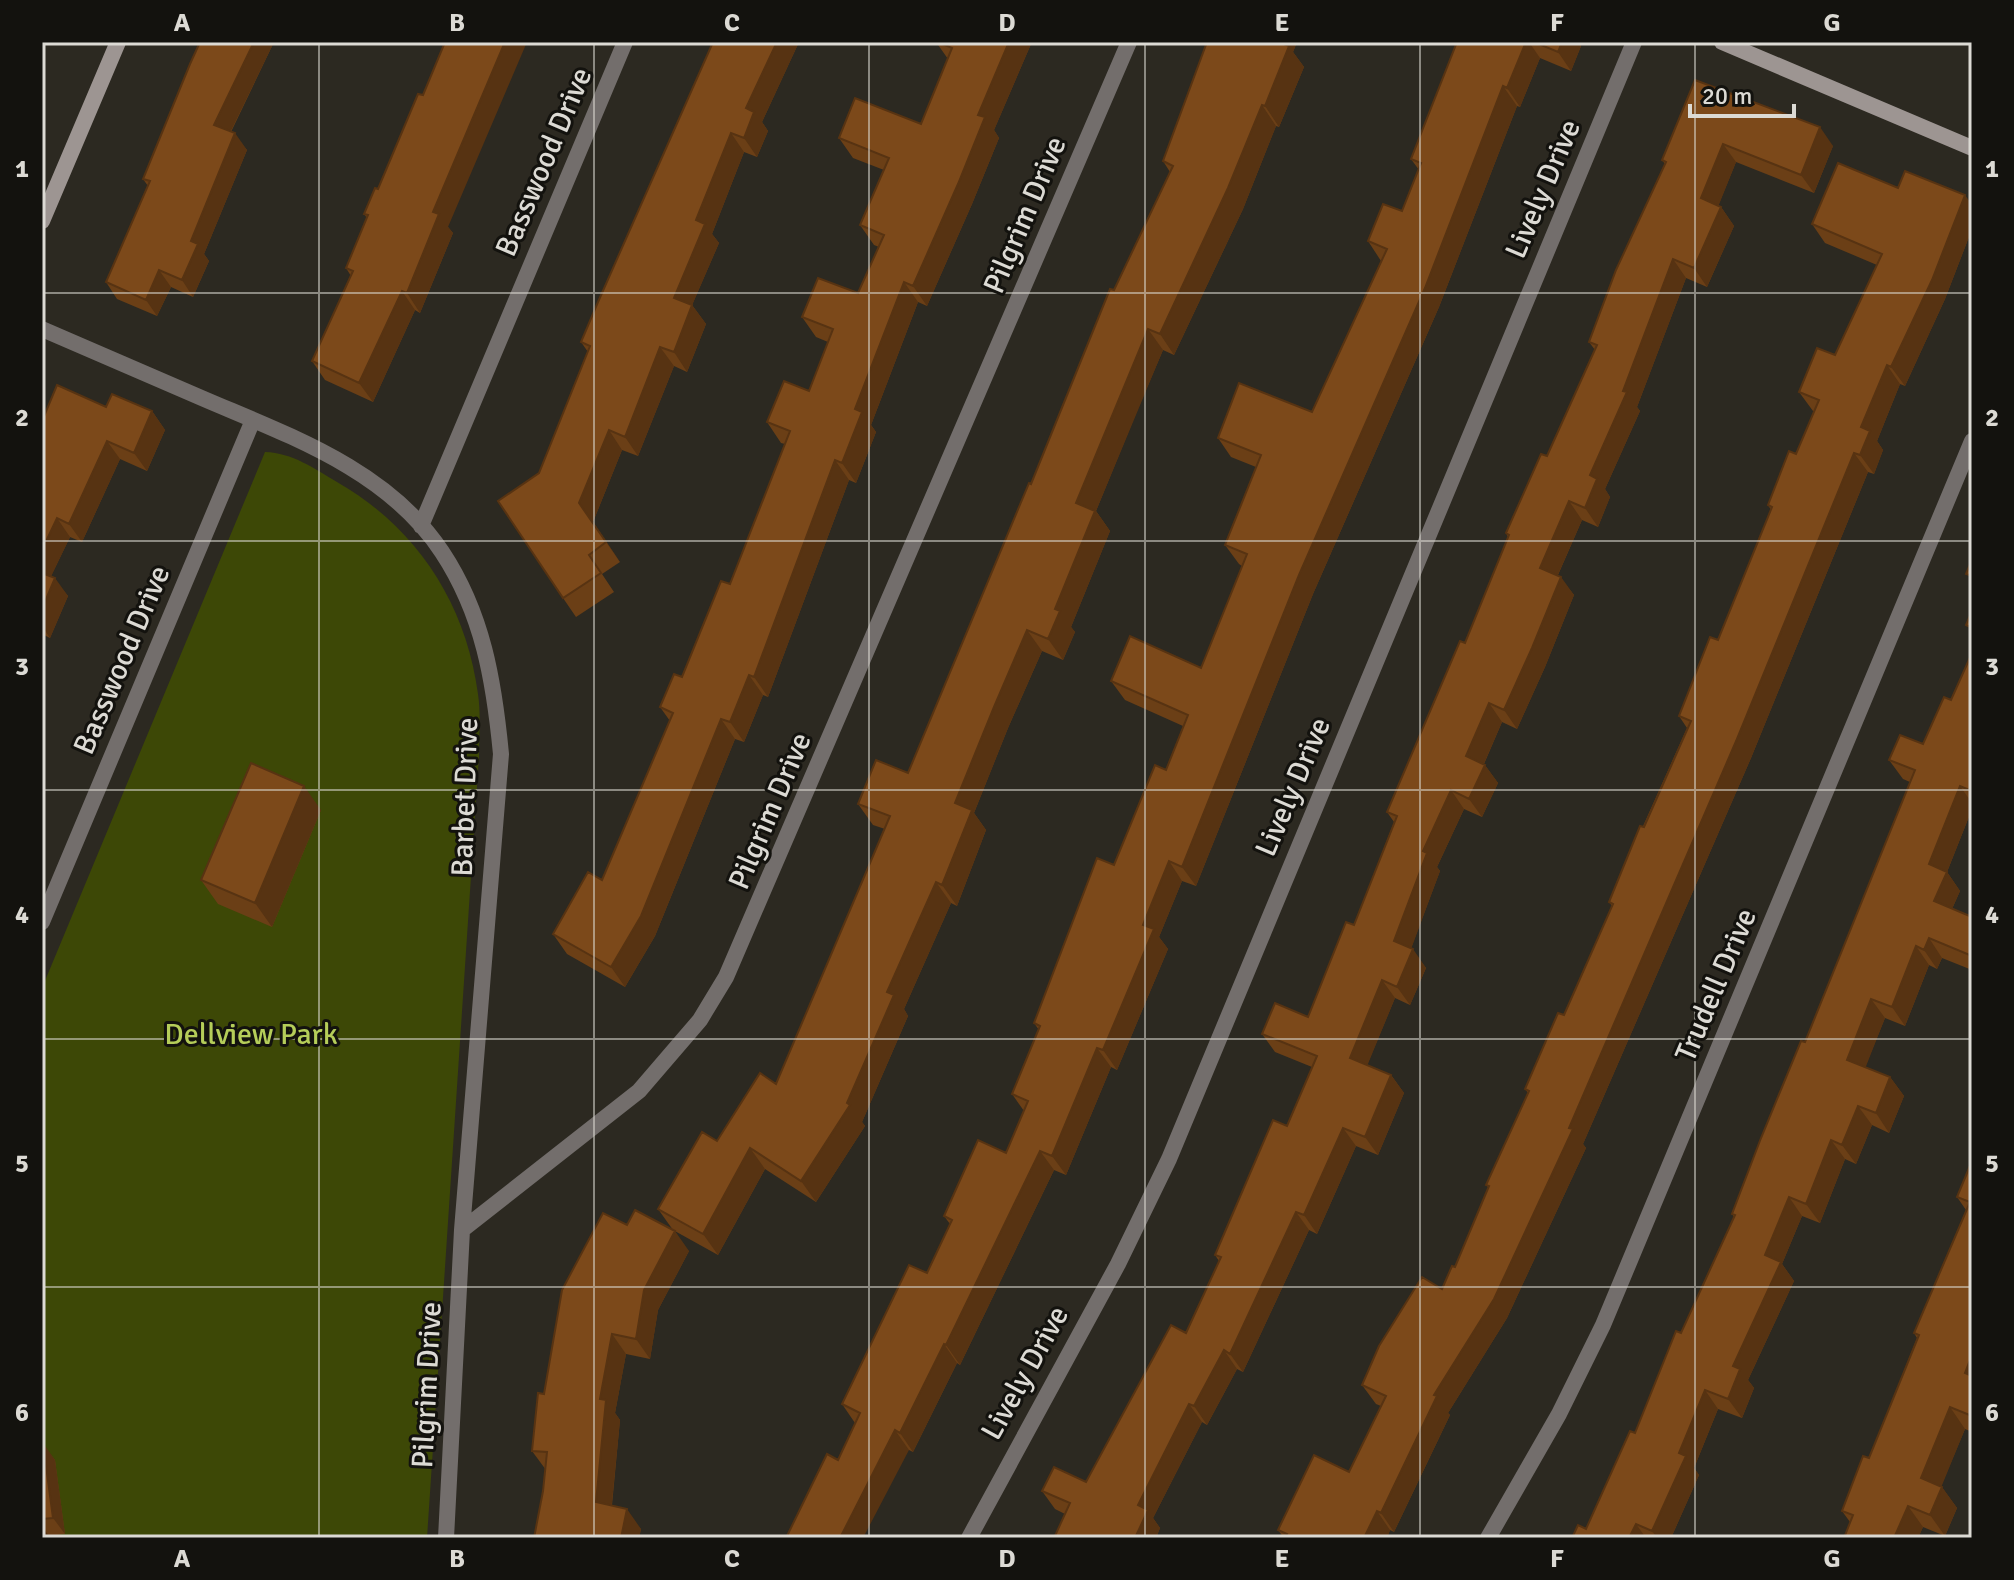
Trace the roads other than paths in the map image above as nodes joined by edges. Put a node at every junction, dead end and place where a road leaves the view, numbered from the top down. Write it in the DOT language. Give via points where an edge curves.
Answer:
graph roads {
  1 [pos="118,42"];
  2 [pos="625,42"];
  3 [pos="1129,42"];
  4 [pos="1634,42"];
  5 [pos="1722,42"];
  6 [pos="1972,148"];
  7 [pos="42,221"];
  8 [pos="42,329"];
  9 [pos="253,420"];
  10 [pos="1972,441"];
  11 [pos="421,526"];
  12 [pos="42,922"];
  13 [pos="462,1230"];
  14 [pos="446,1538"];
  15 [pos="969,1538"];
  16 [pos="1488,1538"];
  1 -- 7 [label="street"];
  2 -- 11 [label="street, Basswood Drive"];
  3 -- 13 [label="street, Pilgrim Drive" via="726,977 700,1020 639,1091"];
  4 -- 15 [label="street, Lively Drive" via="1169,1159"];
  5 -- 6 [label="street"];
  8 -- 9 [label="street, Barbet Drive"];
  9 -- 11 [label="street, Barbet Drive" via="327,453 382,489"];
  9 -- 12 [label="street, Basswood Drive"];
  10 -- 16 [label="street, Trudell Drive" via="1603,1325"];
  11 -- 13 [label="street, Barbet Drive" via="442,552 473,614 494,680 501,754"];
  13 -- 14 [label="street, Pilgrim Drive"];
}
